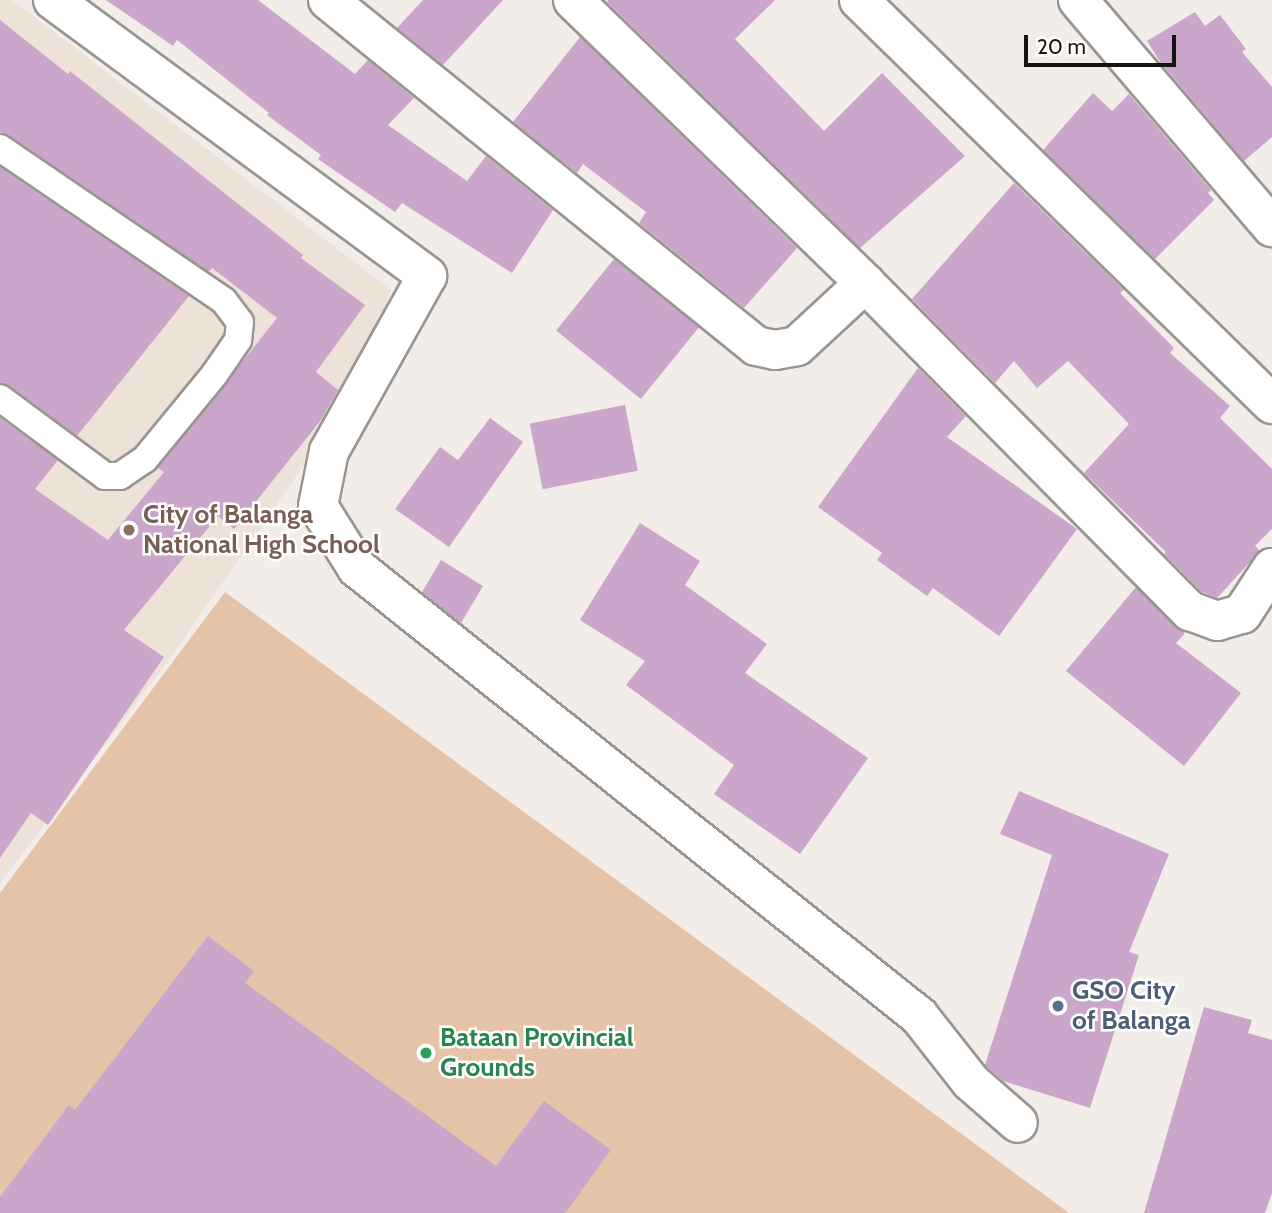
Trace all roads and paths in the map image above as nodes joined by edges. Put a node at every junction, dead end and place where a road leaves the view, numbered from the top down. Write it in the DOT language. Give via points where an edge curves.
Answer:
graph roads {
  1 [pos="53,0"];
  2 [pos="328,0"];
  3 [pos="573,0"];
  4 [pos="859,0"];
  5 [pos="1078,0"];
  6 [pos="0,148"];
  7 [pos="1272,228"];
  8 [pos="865,283"];
  9 [pos="1233,365"];
  10 [pos="1272,365"];
  11 [pos="0,398"];
  12 [pos="1272,404"];
  13 [pos="1272,568"];
  14 [pos="1018,1123"];
  1 -- 14 [label="street" via="427,276 329,451 318,506 357,568 919,1016 971,1082"];
  2 -- 8 [label="street" via="756,346 775,350 797,346"];
  3 -- 8 [label="street"];
  4 -- 9 [label="street"];
  5 -- 7 [label="street"];
  6 -- 11 [label="lane" via="224,301 240,322 238,340 214,375 145,459 120,476 105,477"];
  8 -- 13 [label="street" via="1190,611 1217,621 1242,614"];
  9 -- 10 [label="street"];
  9 -- 12 [label="street"];
}
